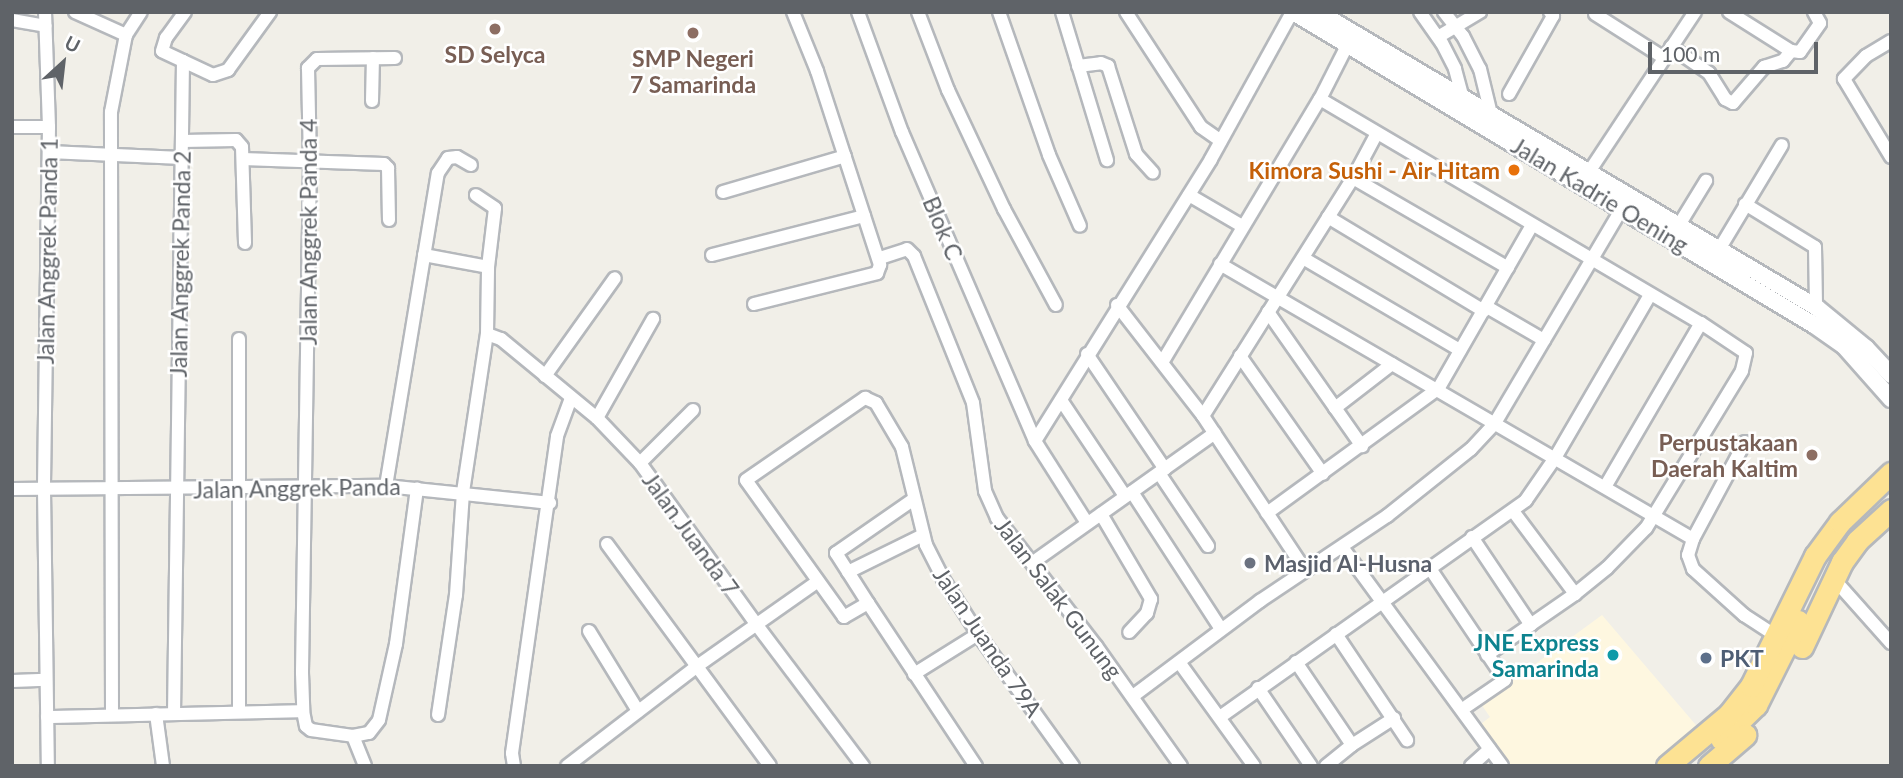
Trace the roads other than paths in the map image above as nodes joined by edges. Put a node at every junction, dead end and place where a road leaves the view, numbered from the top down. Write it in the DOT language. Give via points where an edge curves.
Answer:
graph roads {
  1 [pos="45,12"];
  2 [pos="75,12"];
  3 [pos="141,12"];
  4 [pos="185,12"];
  5 [pos="270,12"];
  6 [pos="793,12"];
  7 [pos="858,12"];
  8 [pos="918,12"];
  9 [pos="999,12"];
  10 [pos="1062,12"];
  11 [pos="1126,12"];
  12 [pos="1293,12"];
  13 [pos="1318,12"];
  14 [pos="1420,12"];
  15 [pos="1444,12"];
  16 [pos="1480,12"];
  17 [pos="1550,12"];
  18 [pos="1695,12"];
  19 [pos="1729,12"];
  20 [pos="1595,14"];
  21 [pos="1818,16"];
  22 [pos="12,20"];
  23 [pos="45,26"];
  24 [pos="1456,26"];
  25 [pos="125,35"];
  26 [pos="1438,37"];
  27 [pos="1350,39"];
  28 [pos="1891,41"];
  29 [pos="1791,51"];
  30 [pos="1667,52"];
  31 [pos="373,58"];
  32 [pos="396,58"];
  33 [pos="183,61"];
  34 [pos="1078,66"];
  35 [pos="1509,94"];
  36 [pos="1463,97"];
  37 [pos="1320,99"];
  38 [pos="372,101"];
  39 [pos="1491,114"];
  40 [pos="1467,116"];
  41 [pos="12,127"];
  42 [pos="49,127"];
  43 [pos="1376,135"];
  44 [pos="183,141"];
  45 [pos="1221,141"];
  46 [pos="1782,145"];
  47 [pos="49,152"];
  48 [pos="110,153"];
  49 [pos="845,156"];
  50 [pos="1891,157"];
  51 [pos="182,158"];
  52 [pos="243,159"];
  53 [pos="1107,160"];
  54 [pos="310,162"];
  55 [pos="471,165"];
  56 [pos="1588,172"];
  57 [pos="1153,173"];
  58 [pos="1353,178"];
  59 [pos="1706,181"];
  60 [pos="723,192"];
  61 [pos="477,195"];
  62 [pos="1189,195"];
  63 [pos="1626,202"];
  64 [pos="1745,204"];
  65 [pos="864,216"];
  66 [pos="1328,217"];
  67 [pos="389,220"];
  68 [pos="1532,225"];
  69 [pos="1679,225"];
  70 [pos="1080,226"];
  71 [pos="1242,226"];
  72 [pos="245,243"];
  73 [pos="1720,248"];
  74 [pos="424,255"];
  75 [pos="712,255"];
  76 [pos="880,258"];
  77 [pos="1303,258"];
  78 [pos="1590,260"];
  79 [pos="1220,264"];
  80 [pos="488,267"];
  81 [pos="1508,268"];
  82 [pos="615,278"];
  83 [pos="1650,295"];
  84 [pos="1277,296"];
  85 [pos="754,304"];
  86 [pos="1056,305"];
  87 [pos="1118,305"];
  88 [pos="1816,306"];
  89 [pos="1485,309"];
  90 [pos="1268,312"];
  91 [pos="653,319"];
  92 [pos="1701,323"];
  93 [pos="487,334"];
  94 [pos="239,339"];
  95 [pos="1544,340"];
  96 [pos="1460,350"];
  97 [pos="1087,354"];
  98 [pos="1240,356"];
  99 [pos="1163,361"];
  100 [pos="1392,365"];
  101 [pos="1891,375"];
  102 [pos="545,376"];
  103 [pos="1436,391"];
  104 [pos="571,398"];
  105 [pos="1891,398"];
  106 [pos="1061,400"];
  107 [pos="1335,408"];
  108 [pos="693,410"];
  109 [pos="1203,416"];
  110 [pos="597,418"];
  111 [pos="1495,424"];
  112 [pos="1215,433"];
  113 [pos="1035,441"];
  114 [pos="1745,442"];
  115 [pos="1362,446"];
  116 [pos="1555,458"];
  117 [pos="640,463"];
  118 [pos="1162,471"];
  119 [pos="1891,473"];
  120 [pos="1323,474"];
  121 [pos="386,486"];
  122 [pos="306,488"];
  123 [pos="417,488"];
  124 [pos="1605,488"];
  125 [pos="12,489"];
  126 [pos="176,489"];
  127 [pos="241,489"];
  128 [pos="44,490"];
  129 [pos="114,490"];
  130 [pos="1891,491"];
  131 [pos="463,492"];
  132 [pos="1129,494"];
  133 [pos="914,499"];
  134 [pos="550,503"];
  135 [pos="1891,510"];
  136 [pos="1513,511"];
  137 [pos="1268,513"];
  138 [pos="1101,514"];
  139 [pos="1655,516"];
  140 [pos="1087,523"];
  141 [pos="923,535"];
  142 [pos="1472,537"];
  143 [pos="1692,540"];
  144 [pos="607,544"];
  145 [pos="1208,546"];
  146 [pos="1342,547"];
  147 [pos="1032,563"];
  148 [pos="1429,567"];
  149 [pos="1305,570"];
  150 [pos="848,572"];
  151 [pos="1833,579"];
  152 [pos="817,582"];
  153 [pos="1575,594"];
  154 [pos="1381,600"];
  155 [pos="869,603"];
  156 [pos="756,625"];
  157 [pos="1531,625"];
  158 [pos="1221,629"];
  159 [pos="589,631"];
  160 [pos="1129,632"];
  161 [pos="978,634"];
  162 [pos="1336,634"];
  163 [pos="1776,636"];
  164 [pos="1891,643"];
  165 [pos="1487,655"];
  166 [pos="1179,662"];
  167 [pos="1296,662"];
  168 [pos="696,667"];
  169 [pos="914,674"];
  170 [pos="46,680"];
  171 [pos="12,681"];
  172 [pos="1258,688"];
  173 [pos="1133,696"];
  174 [pos="1467,706"];
  175 [pos="303,711"];
  176 [pos="638,711"];
  177 [pos="239,712"];
  178 [pos="156,714"];
  179 [pos="174,714"];
  180 [pos="112,715"];
  181 [pos="438,715"];
  182 [pos="1220,716"];
  183 [pos="47,717"];
  184 [pos="1394,718"];
  185 [pos="353,736"];
  186 [pos="1407,740"];
  187 [pos="1352,745"];
  188 [pos="1490,749"];
  189 [pos="513,759"];
  190 [pos="48,766"];
  191 [pos="163,766"];
  192 [pos="365,766"];
  193 [pos="567,766"];
  194 [pos="771,766"];
  195 [pos="863,766"];
  196 [pos="976,766"];
  197 [pos="1073,766"];
  198 [pos="1181,766"];
  199 [pos="1254,766"];
  200 [pos="1311,766"];
  201 [pos="1326,766"];
  202 [pos="1471,766"];
  203 [pos="1502,766"];
  204 [pos="1667,766"];
  205 [pos="1686,766"];
  206 [pos="1709,766"];
  1 -- 23 [label="street, Jalan Anggrek Panda 1"];
  2 -- 25 [label="street"];
  3 -- 25 [label="street"];
  4 -- 33 [label="street" via="162,51"];
  5 -- 33 [label="street" via="228,70 213,75"];
  6 -- 49 [label="street"];
  7 -- 113 [label="street, Blok C" via="912,156"];
  8 -- 86 [label="street" via="948,90 1004,209"];
  9 -- 70 [label="street" via="1049,155"];
  10 -- 34 [label="street"];
  11 -- 45 [label="street" via="1201,127"];
  12 -- 27 [label="main road, Jalan Kadrie Oening"];
  12 -- 45 [label="street"];
  13 -- 27 [label="main road, Jalan Kadrie Oening"];
  14 -- 26 [label="street"];
  15 -- 24 [label="street"];
  16 -- 24 [label="street"];
  17 -- 35 [label="street" via="1553,16"];
  18 -- 30 [label="street"];
  19 -- 29 [label="street"];
  20 -- 30 [label="street"];
  21 -- 29 [label="street" via="1800,52"];
  22 -- 23 [label="street"];
  23 -- 42 [label="street, Jalan Anggrek Panda 1"];
  24 -- 26 [label="street"];
  24 -- 39 [label="street" via="1480,69"];
  25 -- 48 [label="street" via="116,71"];
  26 -- 36 [label="street"];
  27 -- 36 [label="main road, Jalan Kadrie Oening"];
  27 -- 37 [label="street"];
  27 -- 40 [label="main road, Jalan Kadrie Oening"];
  28 -- 50 [label="street" via="1866,55 1844,79"];
  29 -- 30 [label="street" via="1783,61 1764,67 1733,103 1725,99 1709,73"];
  30 -- 56 [label="street"];
  31 -- 32 [label="street, Jalan Anggrek Panda 4"];
  31 -- 38 [label="street"];
  31 -- 54 [label="street, Jalan Anggrek Panda 4" via="317,58 311,63"];
  33 -- 44 [label="street, Jalan Anggrek Panda 2"];
  34 -- 53 [label="street"];
  34 -- 57 [label="street" via="1108,66 1136,154"];
  36 -- 39 [label="main road, Jalan Kadrie Oening"];
  36 -- 40 [label="street"];
  37 -- 43 [label="street"];
  37 -- 71 [label="street"];
  39 -- 56 [label="main road, Jalan Kadrie Oening"];
  40 -- 63 [label="main road, Jalan Kadrie Oening"];
  41 -- 42 [label="street"];
  42 -- 47 [label="street, Jalan Anggrek Panda 1"];
  43 -- 58 [label="street"];
  43 -- 68 [label="street"];
  44 -- 51 [label="street, Jalan Anggrek Panda 2"];
  44 -- 52 [label="street" via="236,140"];
  45 -- 62 [label="street"];
  46 -- 64 [label="street"];
  47 -- 48 [label="street"];
  47 -- 128 [label="street, Jalan Anggrek Panda 1"];
  48 -- 51 [label="street"];
  48 -- 129 [label="street"];
  49 -- 60 [label="street"];
  49 -- 65 [label="street"];
  51 -- 126 [label="street, Jalan Anggrek Panda 2"];
  52 -- 54 [label="street"];
  52 -- 72 [label="street"];
  54 -- 67 [label="street" via="384,164 388,168"];
  54 -- 122 [label="street, Jalan Anggrek Panda 4"];
  55 -- 74 [label="street" via="457,157 448,158 438,173"];
  56 -- 63 [label="main road, Jalan Kadrie Oening"];
  58 -- 66 [label="street"];
  58 -- 81 [label="street"];
  59 -- 69 [label="street"];
  61 -- 80 [label="street" via="495,208"];
  62 -- 71 [label="street"];
  62 -- 87 [label="street"];
  63 -- 69 [label="main road, Jalan Kadrie Oening"];
  63 -- 78 [label="street"];
  63 -- 105 [label="main road, Jalan Kadrie Oening" via="1844,346"];
  64 -- 73 [label="street"];
  64 -- 88 [label="street" via="1815,247"];
  65 -- 75 [label="street"];
  65 -- 76 [label="street"];
  66 -- 77 [label="street"];
  66 -- 89 [label="street"];
  68 -- 78 [label="street"];
  68 -- 81 [label="street"];
  69 -- 73 [label="main road, Jalan Kadrie Oening"];
  71 -- 79 [label="street"];
  73 -- 88 [label="main road, Jalan Kadrie Oening"];
  74 -- 80 [label="street"];
  74 -- 121 [label="street"];
  76 -- 85 [label="street" via="877,273"];
  76 -- 147 [label="street, Jalan Salak Gunung" via="907,249 915,256 973,404 985,491"];
  77 -- 84 [label="street"];
  77 -- 96 [label="street"];
  78 -- 83 [label="street"];
  78 -- 95 [label="street"];
  79 -- 84 [label="street"];
  79 -- 99 [label="street"];
  80 -- 93 [label="street"];
  81 -- 89 [label="street"];
  82 -- 102 [label="street"];
  83 -- 92 [label="street"];
  83 -- 116 [label="street"];
  84 -- 90 [label="street"];
  84 -- 100 [label="street"];
  87 -- 97 [label="street"];
  87 -- 99 [label="street"];
  88 -- 101 [label="main road, Jalan Kadrie Oening"];
  89 -- 95 [label="street"];
  89 -- 96 [label="street"];
  90 -- 98 [label="street"];
  90 -- 107 [label="street"];
  91 -- 110 [label="street"];
  92 -- 124 [label="street"];
  92 -- 139 [label="street" via="1743,349 1746,358"];
  93 -- 102 [label="street, Jalan Juanda 7" via="501,339"];
  93 -- 131 [label="street"];
  94 -- 127 [label="street"];
  95 -- 111 [label="street"];
  96 -- 103 [label="street"];
  97 -- 106 [label="street"];
  97 -- 118 [label="street"];
  98 -- 109 [label="street"];
  98 -- 120 [label="street"];
  99 -- 109 [label="street"];
  100 -- 103 [label="street"];
  100 -- 107 [label="street"];
  102 -- 104 [label="street, Jalan Juanda 7"];
  103 -- 111 [label="street"];
  103 -- 115 [label="street"];
  104 -- 110 [label="street, Jalan Juanda 7"];
  104 -- 134 [label="street" via="557,436"];
  106 -- 113 [label="street"];
  106 -- 132 [label="street"];
  107 -- 115 [label="street"];
  108 -- 117 [label="street"];
  109 -- 112 [label="street"];
  110 -- 117 [label="street, Jalan Juanda 7"];
  111 -- 116 [label="street"];
  111 -- 146 [label="street" via="1430,483"];
  112 -- 118 [label="street"];
  112 -- 137 [label="street"];
  113 -- 140 [label="street, Blok C"];
  114 -- 143 [label="street"];
  115 -- 120 [label="street"];
  116 -- 124 [label="street"];
  116 -- 136 [label="street"];
  117 -- 156 [label="street, Jalan Juanda 7"];
  118 -- 132 [label="street"];
  118 -- 145 [label="street"];
  119 -- 163 [label="highway" via="1840,522 1815,556"];
  120 -- 137 [label="street"];
  121 -- 122 [label="street, Jalan Anggrek Panda"];
  121 -- 123 [label="street, Jalan Anggrek Panda"];
  122 -- 127 [label="street, Jalan Anggrek Panda"];
  122 -- 175 [label="street, Jalan Anggrek Panda 4"];
  123 -- 131 [label="street, Jalan Anggrek Panda"];
  123 -- 185 [label="street" via="385,705 371,732"];
  124 -- 139 [label="street"];
  125 -- 128 [label="street, Jalan Anggrek Panda"];
  126 -- 127 [label="street, Jalan Anggrek Panda"];
  126 -- 129 [label="street, Jalan Anggrek Panda"];
  126 -- 179 [label="street, Jalan Anggrek Panda 2"];
  127 -- 177 [label="street"];
  128 -- 129 [label="street, Jalan Anggrek Panda"];
  128 -- 170 [label="street, Jalan Anggrek Panda 1"];
  129 -- 180 [label="street"];
  130 -- 205 [label="highway" via="1847,532 1826,562 1756,705"];
  131 -- 134 [label="street, Jalan Anggrek Panda"];
  131 -- 181 [label="street" via="456,595"];
  132 -- 138 [label="street"];
  132 -- 158 [label="street"];
  133 -- 141 [label="street, Jalan Juanda 79A"];
  133 -- 150 [label="street" via="836,553"];
  133 -- 152 [label="street, Jalan Juanda 79A" via="902,447 869,398 746,480"];
  134 -- 189 [label="street"];
  135 -- 151 [label="highway" via="1857,541"];
  136 -- 142 [label="street"];
  136 -- 153 [label="street"];
  137 -- 149 [label="street"];
  138 -- 140 [label="street"];
  138 -- 160 [label="street" via="1151,599 1147,613"];
  139 -- 143 [label="street"];
  139 -- 153 [label="street" via="1623,553"];
  140 -- 147 [label="street"];
  141 -- 150 [label="street"];
  141 -- 161 [label="street, Jalan Juanda 79A" via="943,579"];
  142 -- 148 [label="street"];
  142 -- 157 [label="street"];
  143 -- 163 [label="street" via="1688,555 1693,569 1744,615"];
  144 -- 168 [label="street"];
  146 -- 149 [label="street"];
  146 -- 154 [label="street"];
  147 -- 173 [label="street, Jalan Salak Gunung"];
  148 -- 154 [label="street"];
  148 -- 165 [label="street"];
  149 -- 158 [label="street"];
  150 -- 155 [label="street"];
  151 -- 164 [label="street"];
  151 -- 206 [label="highway" via="1776,698 1755,725"];
  152 -- 155 [label="street" via="844,617"];
  152 -- 156 [label="street"];
  153 -- 157 [label="street"];
  154 -- 162 [label="street"];
  154 -- 188 [label="street"];
  155 -- 169 [label="street"];
  156 -- 168 [label="street"];
  156 -- 195 [label="street, Jalan Juanda 7"];
  157 -- 165 [label="street"];
  158 -- 166 [label="street"];
  159 -- 176 [label="street"];
  161 -- 169 [label="street"];
  161 -- 197 [label="street, Jalan Juanda 79A"];
  162 -- 167 [label="street"];
  162 -- 184 [label="street"];
  163 -- 204 [label="highway" via="1751,685 1729,714"];
  165 -- 174 [label="street" via="1505,681"];
  166 -- 173 [label="street"];
  166 -- 182 [label="street"];
  167 -- 172 [label="street"];
  167 -- 187 [label="street"];
  168 -- 176 [label="street"];
  168 -- 194 [label="street"];
  169 -- 196 [label="street"];
  170 -- 171 [label="street"];
  170 -- 183 [label="street, Jalan Anggrek Panda 1"];
  172 -- 182 [label="street"];
  172 -- 200 [label="street"];
  173 -- 198 [label="street, Jalan Salak Gunung"];
  175 -- 177 [label="street"];
  175 -- 185 [label="street, Jalan Anggrek Panda 4" via="306,726 314,731"];
  176 -- 193 [label="street"];
  177 -- 179 [label="street"];
  178 -- 179 [label="street"];
  178 -- 180 [label="street"];
  178 -- 191 [label="street"];
  180 -- 183 [label="street"];
  182 -- 199 [label="street"];
  183 -- 190 [label="street, Jalan Anggrek Panda 1"];
  184 -- 186 [label="street"];
  184 -- 187 [label="street"];
  185 -- 192 [label="street"];
  187 -- 201 [label="street"];
  188 -- 202 [label="street"];
  188 -- 203 [label="street"];
}
